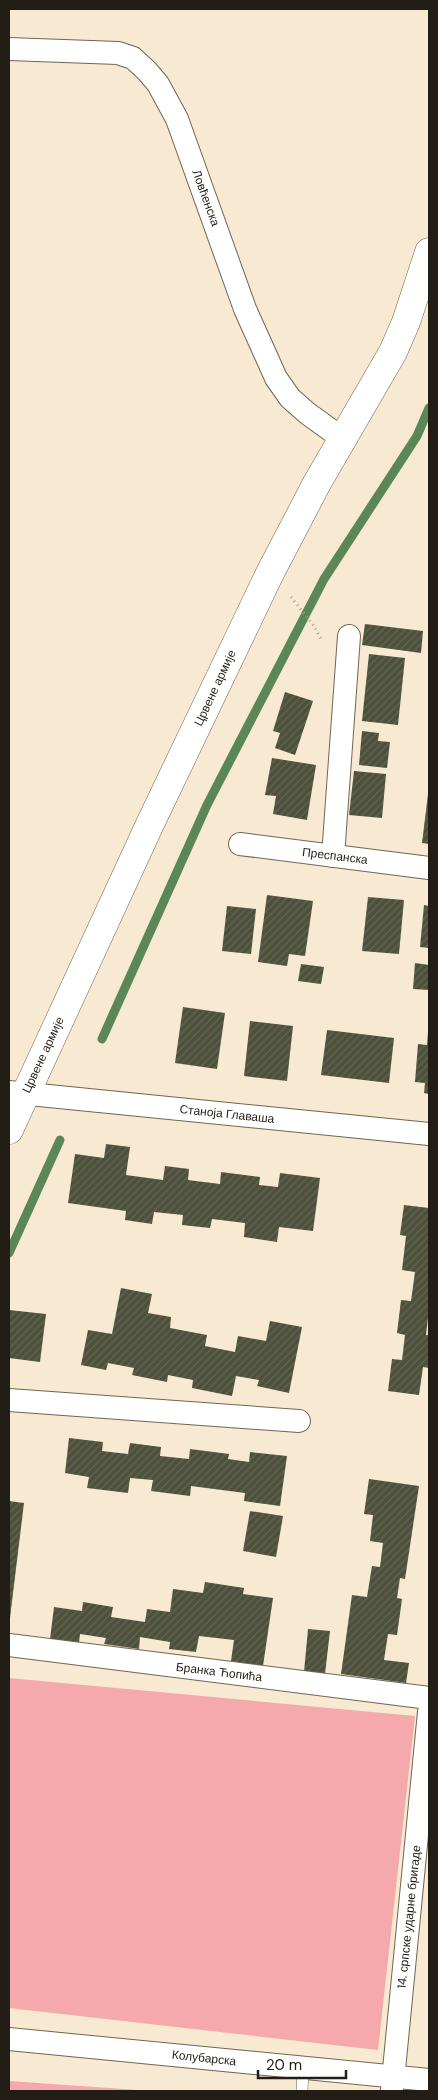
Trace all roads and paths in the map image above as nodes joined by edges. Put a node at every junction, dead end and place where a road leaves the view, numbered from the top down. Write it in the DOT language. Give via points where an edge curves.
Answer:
graph roads {
  1 [pos="9,49"];
  2 [pos="429,252"];
  3 [pos="344,439"];
  4 [pos="292,598"];
  5 [pos="314,626"];
  6 [pos="349,636"];
  7 [pos="240,844"];
  8 [pos="333,856"];
  9 [pos="429,868"];
  10 [pos="17,1092"];
  11 [pos="9,1130"];
  12 [pos="429,1134"];
  13 [pos="9,1400"];
  14 [pos="300,1421"];
  15 [pos="9,1645"];
  16 [pos="429,1698"];
  17 [pos="429,1712"];
  18 [pos="9,2039"];
  19 [pos="303,2068"];
  20 [pos="429,2080"];
  21 [pos="392,2084"];
  22 [pos="302,2091"];
  1 -- 3 [label="street, Ловћенска" via="118,53 133,58 147,70 177,118 246,309 276,378 301,408"];
  2 -- 3 [label="main road, Црвене армије" via="393,352"];
  3 -- 10 [label="main road, Црвене армије" via="270,573"];
  4 -- 5 [label="path"];
  6 -- 8 [label="street"];
  7 -- 8 [label="street, Преспанска"];
  8 -- 9 [label="street, Преспанска"];
  10 -- 11 [label="main road, Црвене армије"];
  10 -- 12 [label="street, Станоја Главаша"];
  13 -- 14 [label="street"];
  15 -- 16 [label="street, Бранка Ћопића"];
  17 -- 21 [label="street, 14. српске ударне бригаде"];
  18 -- 19 [label="street, Колубарска"];
  19 -- 21 [label="street, Колубарска"];
  19 -- 22 [label="lane"];
  20 -- 21 [label="street, Колубарска"];
}
